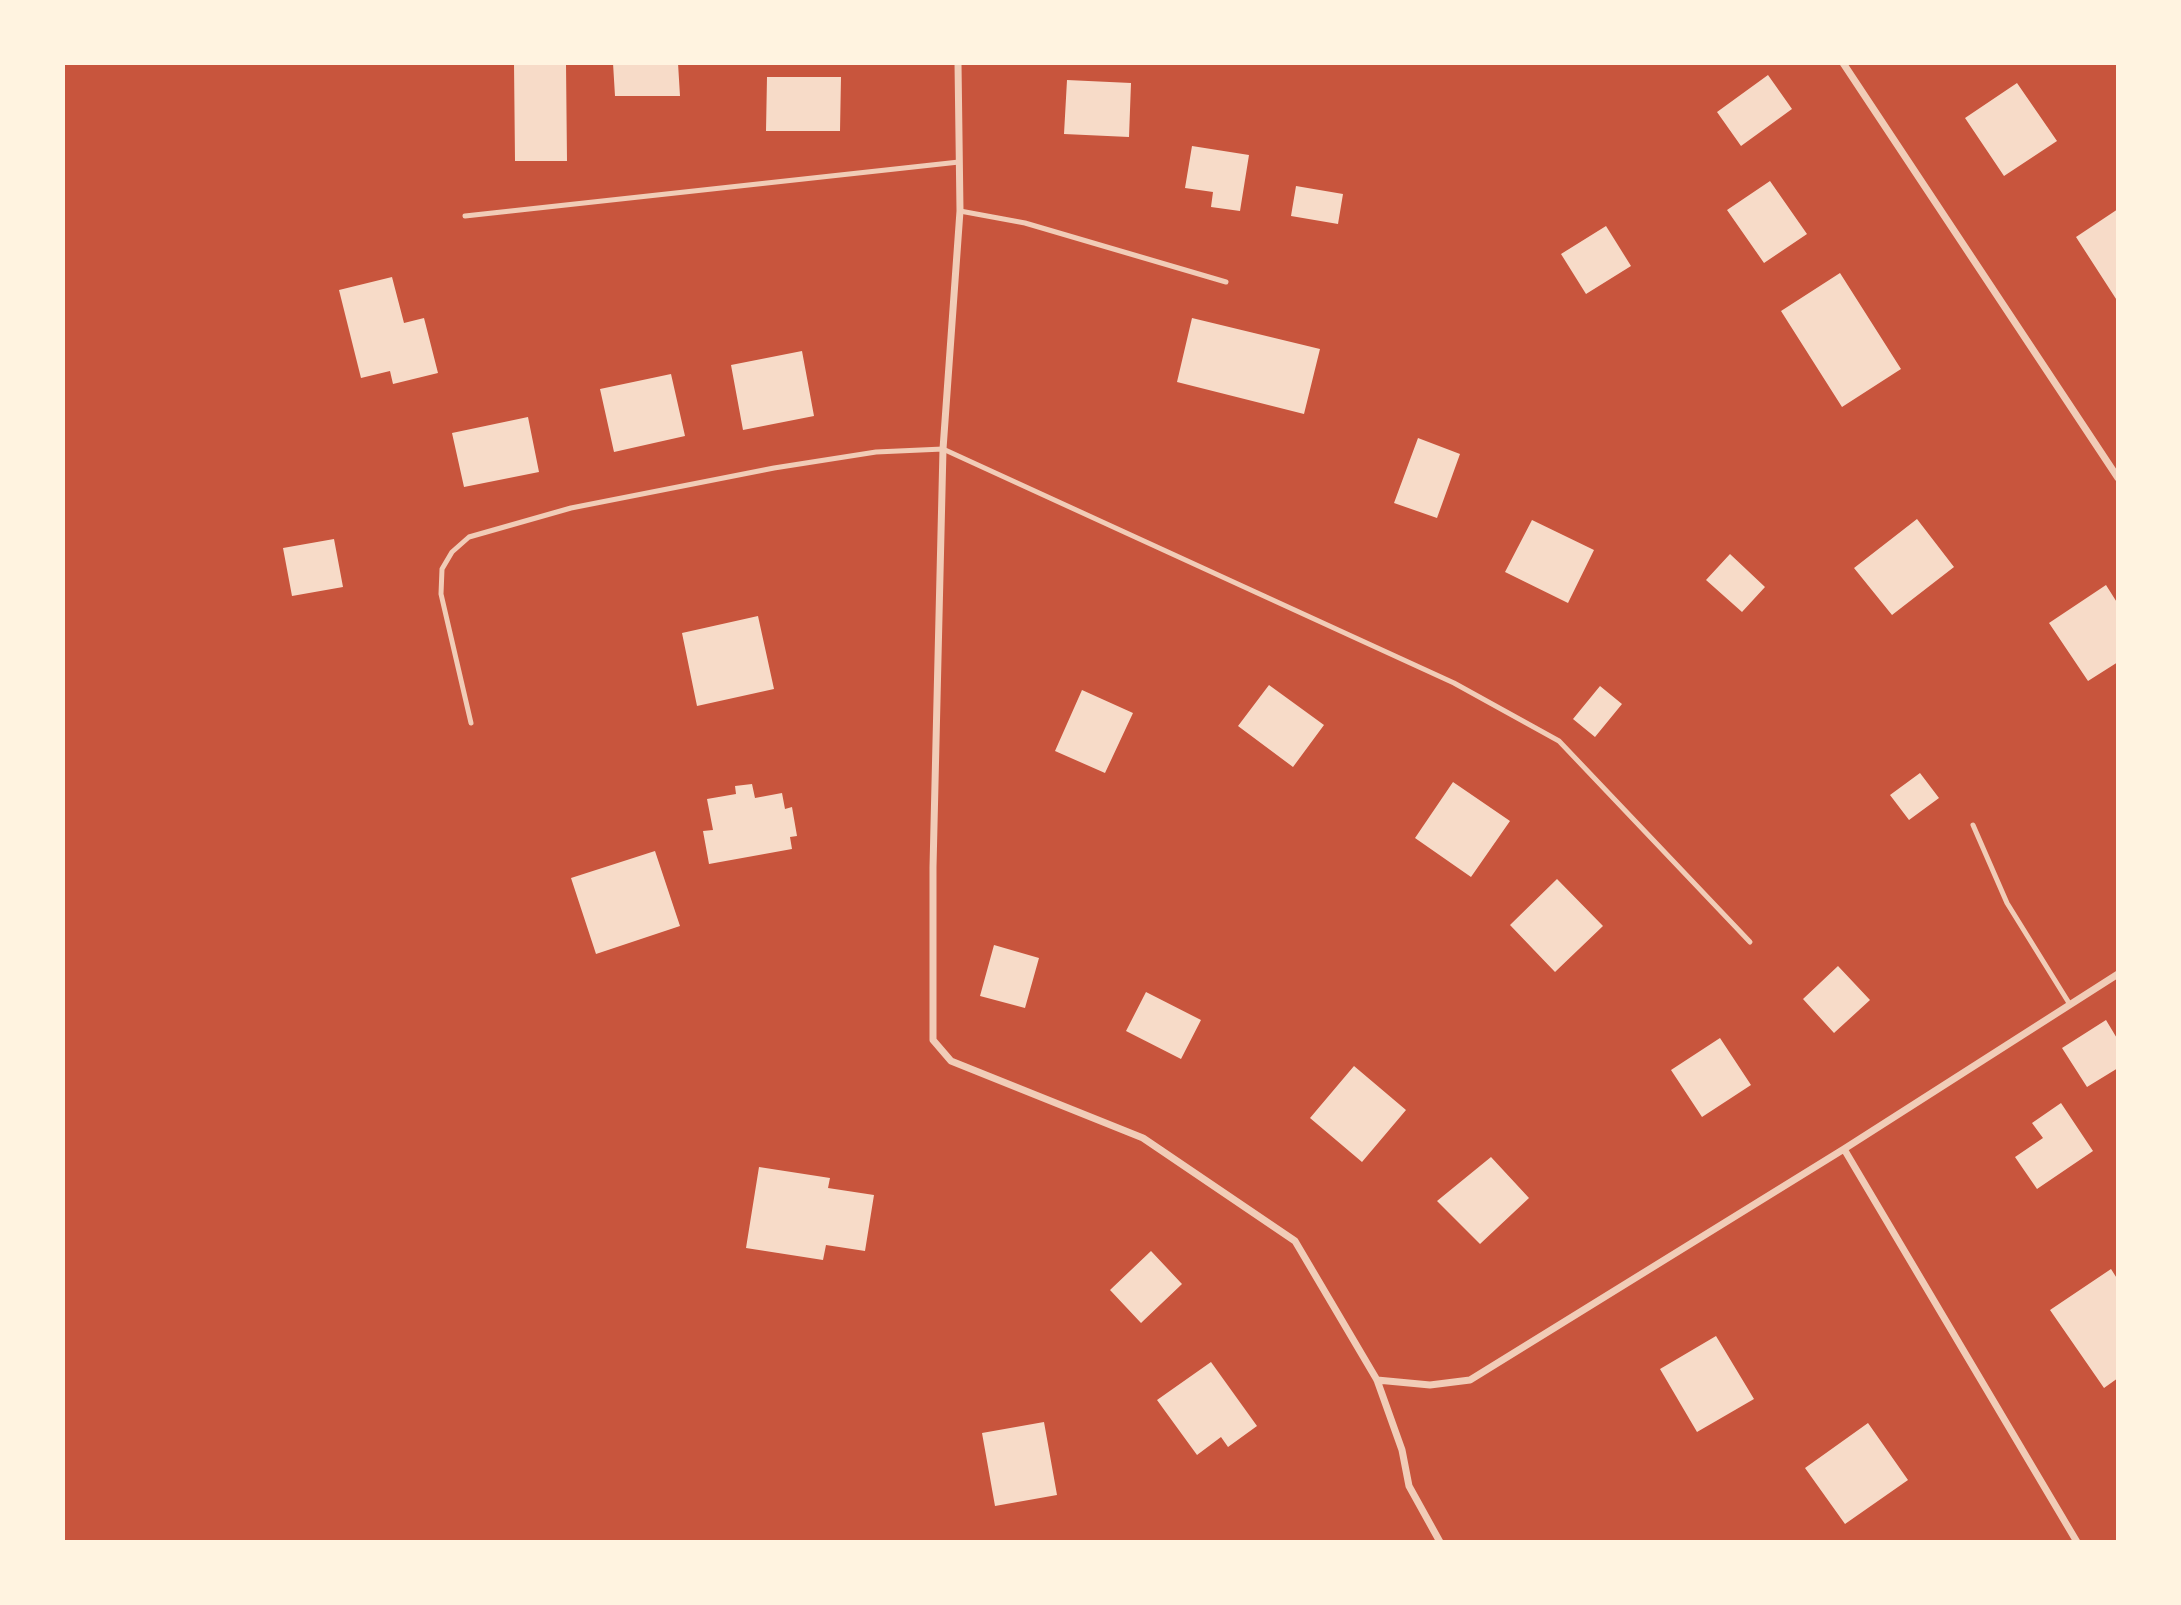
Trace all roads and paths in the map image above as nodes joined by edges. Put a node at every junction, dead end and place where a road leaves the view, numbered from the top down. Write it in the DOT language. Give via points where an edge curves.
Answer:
graph roads {
  1 [pos="958,63"];
  2 [pos="1843,63"];
  3 [pos="958,162"];
  4 [pos="960,211"];
  5 [pos="465,216"];
  6 [pos="1226,282"];
  7 [pos="943,449"];
  8 [pos="2118,478"];
  9 [pos="471,723"];
  10 [pos="1973,825"];
  11 [pos="1750,942"];
  12 [pos="2118,974"];
  13 [pos="2069,1003"];
  14 [pos="1844,1149"];
  15 [pos="1377,1380"];
  16 [pos="1440,1542"];
  17 [pos="2077,1542"];
  1 -- 3 [label="street"];
  2 -- 8 [label="street"];
  3 -- 4 [label="street"];
  3 -- 5 [label="lane"];
  4 -- 6 [label="lane" via="1025,223"];
  4 -- 7 [label="street"];
  7 -- 9 [label="lane" via="876,452 774,468 571,508 469,537 452,551 442,569 441,594"];
  7 -- 11 [label="lane" via="1454,683 1559,741"];
  7 -- 15 [label="street" via="933,1040 951,1061 1143,1138 1294,1241"];
  10 -- 13 [label="lane" via="2007,903"];
  12 -- 13 [label="street"];
  13 -- 14 [label="street"];
  14 -- 15 [label="street" via="1470,1380 1430,1385"];
  14 -- 17 [label="street"];
  15 -- 16 [label="street" via="1402,1450 1409,1486"];
}
